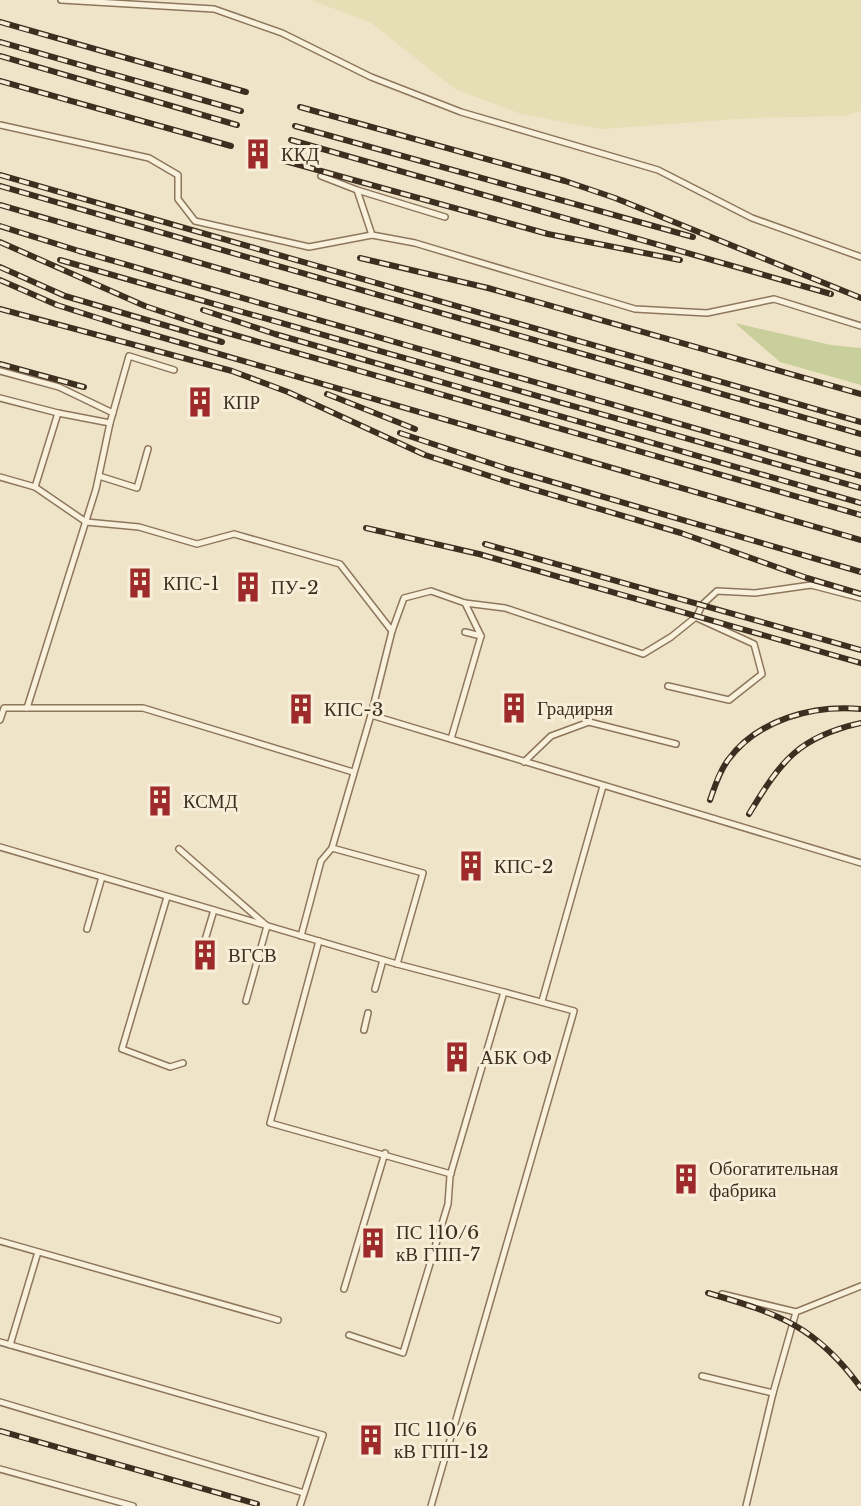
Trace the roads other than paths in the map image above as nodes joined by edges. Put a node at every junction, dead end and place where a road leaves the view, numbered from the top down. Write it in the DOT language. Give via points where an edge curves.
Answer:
graph roads {
  1 [pos="61,0"];
  2 [pos="0,125"];
  3 [pos="321,176"];
  4 [pos="357,190"];
  5 [pos="445,217"];
  6 [pos="372,235"];
  7 [pos="861,257"];
  8 [pos="861,326"];
  9 [pos="174,370"];
  10 [pos="0,371"];
  11 [pos="0,398"];
  12 [pos="58,413"];
  13 [pos="113,413"];
  14 [pos="110,422"];
  15 [pos="148,449"];
  16 [pos="99,476"];
  17 [pos="0,477"];
  18 [pos="35,486"];
  19 [pos="86,522"];
  20 [pos="861,598"];
  21 [pos="465,603"];
  22 [pos="695,617"];
  23 [pos="392,631"];
  24 [pos="465,632"];
  25 [pos="481,635"];
  26 [pos="668,686"];
  27 [pos="2,708"];
  28 [pos="27,708"];
  29 [pos="371,715"];
  30 [pos="0,720"];
  31 [pos="451,739"];
  32 [pos="676,744"];
  33 [pos="524,762"];
  34 [pos="353,772"];
  35 [pos="603,786"];
  36 [pos="0,847"];
  37 [pos="332,848"];
  38 [pos="179,849"];
  39 [pos="861,863"];
  40 [pos="102,877"];
  41 [pos="166,897"];
  42 [pos="214,910"];
  43 [pos="267,926"];
  44 [pos="87,929"];
  45 [pos="301,936"];
  46 [pos="205,940"];
  47 [pos="319,941"];
  48 [pos="383,960"];
  49 [pos="397,964"];
  50 [pos="375,989"];
  51 [pos="504,992"];
  52 [pos="246,1001"];
  53 [pos="542,1001"];
  54 [pos="368,1013"];
  55 [pos="364,1030"];
  56 [pos="183,1063"];
  57 [pos="385,1153"];
  58 [pos="451,1174"];
  59 [pos="0,1241"];
  60 [pos="38,1252"];
  61 [pos="861,1286"];
  62 [pos="344,1289"];
  63 [pos="722,1294"];
  64 [pos="796,1312"];
  65 [pos="278,1320"];
  66 [pos="349,1335"];
  67 [pos="0,1342"];
  68 [pos="10,1345"];
  69 [pos="702,1376"];
  70 [pos="773,1393"];
  71 [pos="0,1402"];
  72 [pos="0,1469"];
  73 [pos="304,1493"];
  74 [pos="133,1506"];
  75 [pos="300,1506"];
  76 [pos="431,1506"];
  77 [pos="746,1506"];
  1 -- 7 [label="lane" via="214,9 282,33 371,77 461,112 658,170 751,218"];
  2 -- 6 [label="lane" via="149,158 178,175 178,199 195,221 309,247"];
  3 -- 4 [label="lane"];
  4 -- 5 [label="lane"];
  4 -- 6 [label="lane"];
  6 -- 8 [label="lane" via="415,243 635,309 707,313 774,299"];
  9 -- 13 [label="lane" via="129,356"];
  10 -- 13 [label="lane" via="59,387"];
  11 -- 12 [label="lane"];
  12 -- 14 [label="lane"];
  12 -- 18 [label="lane"];
  13 -- 14 [label="lane"];
  14 -- 16 [label="lane"];
  15 -- 16 [label="lane" via="137,488"];
  16 -- 19 [label="lane"];
  17 -- 18 [label="lane"];
  18 -- 19 [label="lane"];
  19 -- 23 [label="lane" via="139,527 197,544 234,534 340,564"];
  19 -- 28 [label="lane"];
  20 -- 22 [label="lane" via="811,585 755,593 717,590"];
  21 -- 22 [label="lane" via="505,608 643,654"];
  21 -- 23 [label="lane" via="431,591 404,598"];
  21 -- 25 [label="lane"];
  22 -- 26 [label="lane" via="754,644 762,674 729,700"];
  23 -- 29 [label="lane"];
  24 -- 25 [label="lane"];
  25 -- 31 [label="lane"];
  27 -- 28 [label="lane"];
  27 -- 30 [label="lane"];
  28 -- 34 [label="lane" via="143,708"];
  29 -- 31 [label="lane"];
  29 -- 34 [label="lane"];
  31 -- 33 [label="lane"];
  32 -- 33 [label="lane" via="589,722 551,736"];
  33 -- 35 [label="lane"];
  34 -- 37 [label="lane"];
  35 -- 39 [label="lane"];
  35 -- 53 [label="lane"];
  36 -- 40 [label="lane"];
  37 -- 45 [label="lane" via="321,861"];
  37 -- 49 [label="lane" via="423,873"];
  38 -- 43 [label="lane"];
  40 -- 41 [label="lane"];
  40 -- 44 [label="lane"];
  41 -- 42 [label="lane"];
  41 -- 56 [label="lane" via="122,1049 170,1067"];
  42 -- 43 [label="lane"];
  42 -- 46 [label="lane"];
  43 -- 45 [label="lane"];
  43 -- 52 [label="lane"];
  45 -- 47 [label="lane"];
  47 -- 48 [label="lane"];
  47 -- 57 [label="lane" via="270,1123"];
  48 -- 49 [label="lane"];
  48 -- 50 [label="lane"];
  49 -- 51 [label="lane"];
  51 -- 53 [label="lane"];
  51 -- 58 [label="lane"];
  53 -- 76 [label="lane" via="574,1011"];
  54 -- 55 [label="lane"];
  57 -- 58 [label="lane"];
  57 -- 62 [label="lane"];
  58 -- 66 [label="lane" via="448,1204 403,1353"];
  59 -- 60 [label="lane"];
  60 -- 65 [label="lane"];
  60 -- 68 [label="lane"];
  61 -- 64 [label="lane"];
  63 -- 64 [label="lane"];
  64 -- 70 [label="lane"];
  67 -- 68 [label="lane"];
  68 -- 73 [label="lane" via="323,1435"];
  69 -- 70 [label="lane"];
  70 -- 77 [label="lane"];
  71 -- 73 [label="lane"];
  72 -- 74 [label="lane"];
  73 -- 75 [label="lane"];
}
